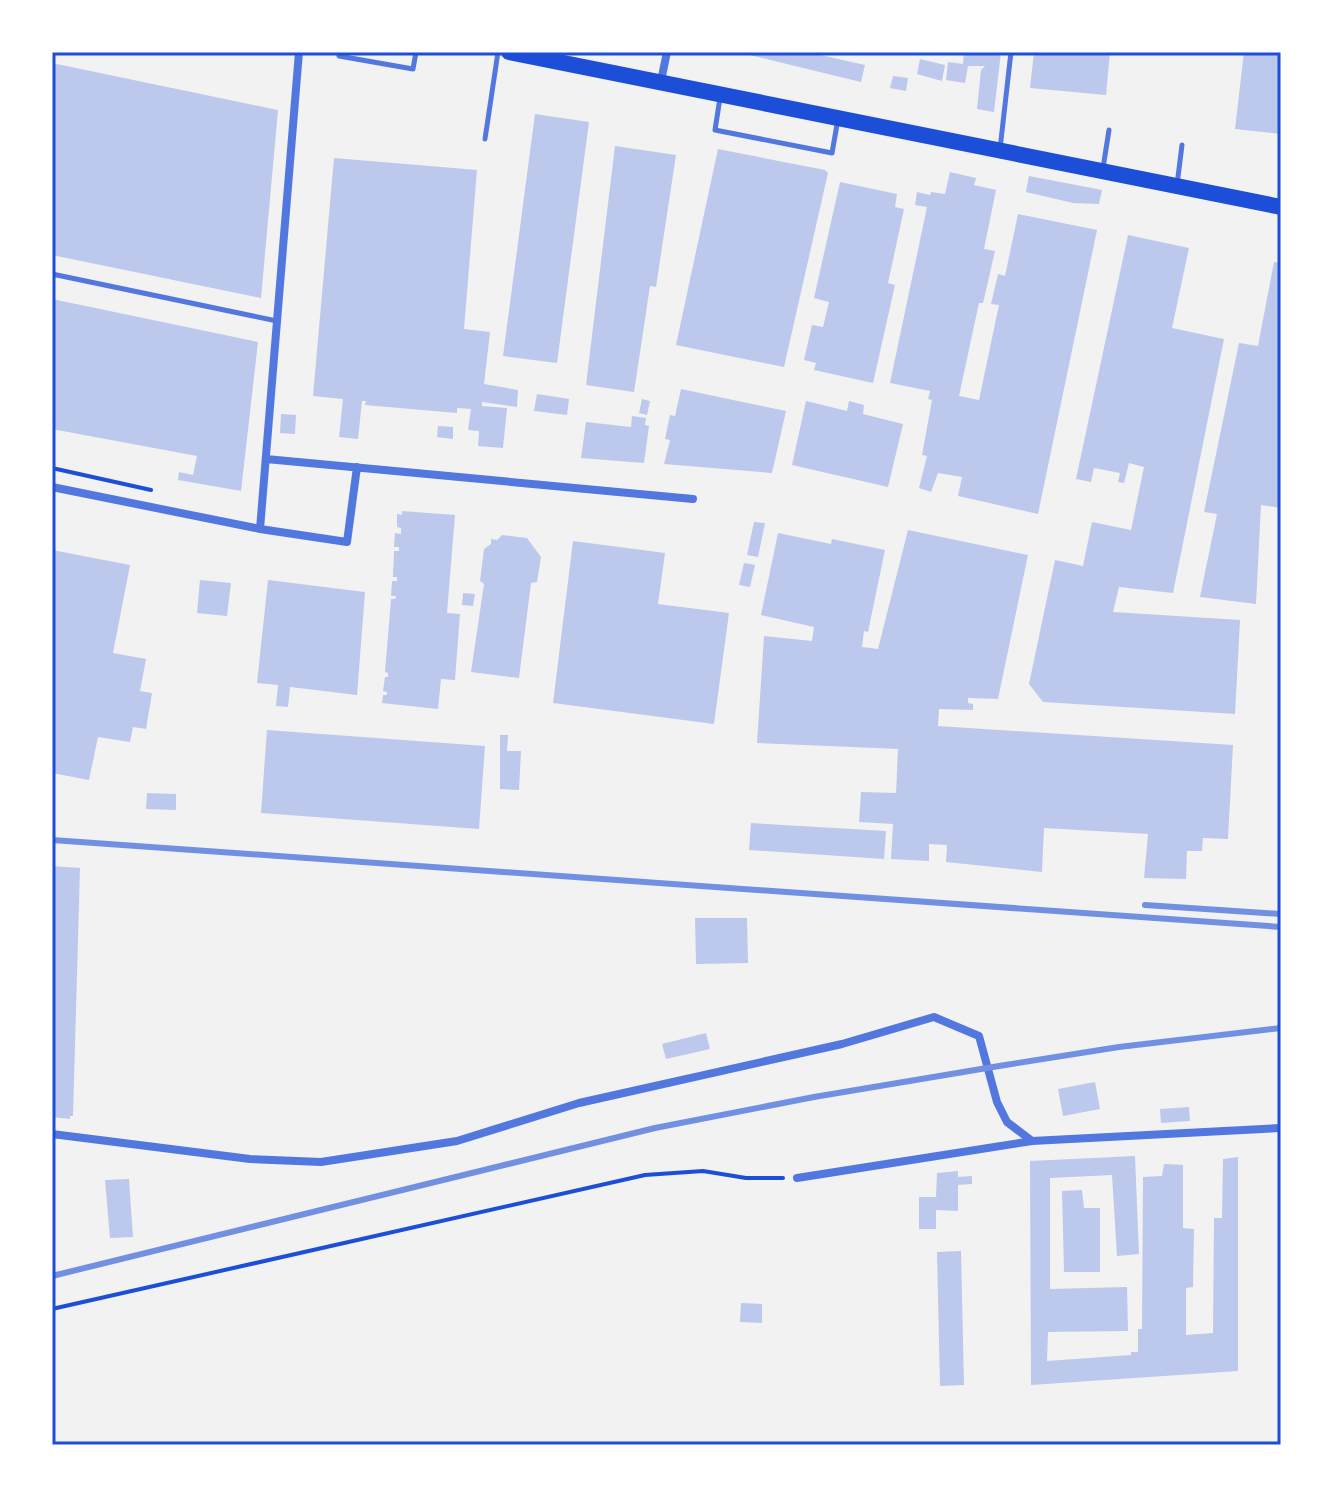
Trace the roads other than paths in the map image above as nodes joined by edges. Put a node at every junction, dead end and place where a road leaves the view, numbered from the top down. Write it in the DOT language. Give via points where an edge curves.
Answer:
graph roads {
  1 [pos="299,52"];
  2 [pos="340,52"];
  3 [pos="416,52"];
  4 [pos="509,52"];
  5 [pos="667,52"];
  6 [pos="1011,52"];
  7 [pos="661,81"];
  8 [pos="721,93"];
  9 [pos="838,117"];
  10 [pos="1109,130"];
  11 [pos="485,139"];
  12 [pos="1182,145"];
  13 [pos="1000,150"];
  14 [pos="1102,170"];
  15 [pos="1177,186"];
  16 [pos="1281,207"];
  17 [pos="52,274"];
  18 [pos="277,321"];
  19 [pos="266,459"];
  20 [pos="357,467"];
  21 [pos="52,487"];
  22 [pos="693,499"];
  23 [pos="260,529"];
  24 [pos="1281,1128"];
  25 [pos="52,1134"];
  26 [pos="1032,1141"];
  27 [pos="797,1178"];
  1 -- 18 [label="street"];
  2 -- 3 [label="lane" via="339,56 413,69"];
  4 -- 7 [label="main road"];
  4 -- 11 [label="lane"];
  5 -- 7 [label="street"];
  6 -- 13 [label="lane"];
  7 -- 8 [label="main road"];
  8 -- 9 [label="main road"];
  8 -- 9 [label="lane" via="715,130 729,133 832,153"];
  9 -- 13 [label="main road"];
  10 -- 14 [label="lane"];
  12 -- 15 [label="lane"];
  13 -- 14 [label="main road"];
  14 -- 15 [label="main road"];
  15 -- 16 [label="main road"];
  17 -- 18 [label="lane"];
  18 -- 19 [label="street"];
  19 -- 20 [label="street"];
  19 -- 23 [label="street"];
  20 -- 22 [label="street"];
  20 -- 23 [label="street" via="347,542"];
  21 -- 23 [label="street"];
  24 -- 26 [label="street"];
  25 -- 26 [label="street" via="250,1159 321,1162 457,1141 579,1103 934,1017 979,1036 1007,1122"];
  26 -- 27 [label="street"];
}
